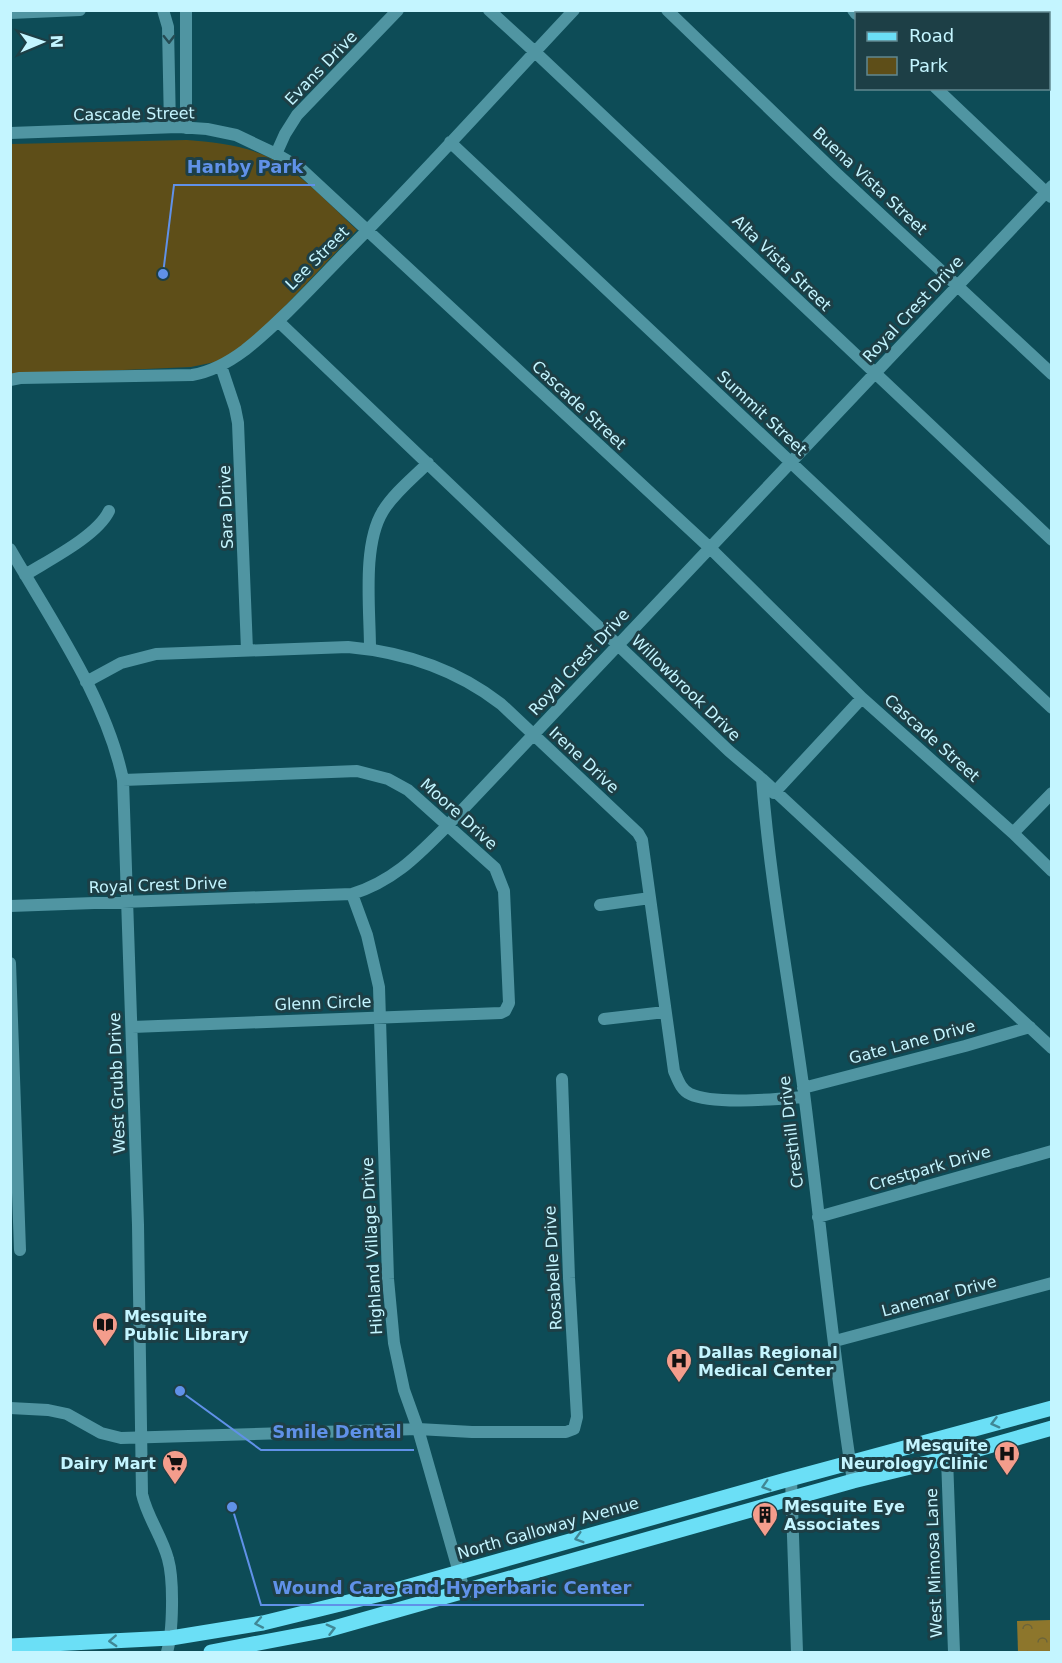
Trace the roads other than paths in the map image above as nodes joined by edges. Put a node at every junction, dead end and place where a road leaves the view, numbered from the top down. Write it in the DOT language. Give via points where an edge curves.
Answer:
graph roads {
  1 [pos="80,10"];
  2 [pos="163,10"];
  3 [pos="186,10"];
  4 [pos="398,10"];
  5 [pos="489,10"];
  6 [pos="574,10"];
  7 [pos="667,10"];
  8 [pos="31,11"];
  9 [pos="10,13"];
  10 [pos="535,52"];
  11 [pos="938,90"];
  12 [pos="170,127"];
  13 [pos="186,128"];
  14 [pos="10,133"];
  15 [pos="450,142"];
  16 [pos="276,154"];
  17 [pos="1050,192"];
  18 [pos="368,231"];
  19 [pos="958,285"];
  20 [pos="278,321"];
  21 [pos="221,366"];
  22 [pos="875,373"];
  23 [pos="1052,374"];
  24 [pos="10,380"];
  25 [pos="428,463"];
  26 [pos="790,463"];
  27 [pos="109,511"];
  28 [pos="1052,540"];
  29 [pos="710,548"];
  30 [pos="10,549"];
  31 [pos="25,575"];
  32 [pos="618,645"];
  33 [pos="370,649"];
  34 [pos="247,650"];
  35 [pos="86,682"];
  36 [pos="862,698"];
  37 [pos="1052,708"];
  38 [pos="533,735"];
  39 [pos="762,779"];
  40 [pos="123,780"];
  41 [pos="774,793"];
  42 [pos="1052,794"];
  43 [pos="448,825"];
  44 [pos="1013,833"];
  45 [pos="1052,871"];
  46 [pos="352,894"];
  47 [pos="650,898"];
  48 [pos="127,902"];
  49 [pos="600,905"];
  50 [pos="10,906"];
  51 [pos="10,963"];
  52 [pos="509,1003"];
  53 [pos="665,1012"];
  54 [pos="379,1018"];
  55 [pos="604,1019"];
  56 [pos="132,1027"];
  57 [pos="1030,1027"];
  58 [pos="12,1044"];
  59 [pos="1052,1048"];
  60 [pos="562,1079"];
  61 [pos="803,1093"];
  62 [pos="755,1100"];
  63 [pos="1052,1151"];
  64 [pos="14,1180"];
  65 [pos="818,1217"];
  66 [pos="20,1250"];
  67 [pos="1052,1283"];
  68 [pos="835,1341"];
  69 [pos="10,1407"];
  70 [pos="1052,1408"];
  71 [pos="1052,1428"];
  72 [pos="418,1429"];
  73 [pos="943,1437"];
  74 [pos="141,1439"];
  75 [pos="947,1458"];
  76 [pos="850,1462"];
  77 [pos="791,1478"];
  78 [pos="853,1480"];
  79 [pos="738,1494"];
  80 [pos="792,1498"];
  81 [pos="742,1512"];
  82 [pos="532,1551"];
  83 [pos="458,1572"];
  84 [pos="512,1576"];
  85 [pos="395,1590"];
  86 [pos="464,1590"];
  87 [pos="298,1615"];
  88 [pos="360,1621"];
  89 [pos="302,1636"];
  90 [pos="10,1646"];
  91 [pos="171,1648"];
  92 [pos="225,1651"];
  93 [pos="211,1653"];
  94 [pos="797,1653"];
  95 [pos="954,1653"];
  1 -- 8 [label="street"];
  2 -- 12 [label="street, one-way" via="168,27"];
  3 -- 13 [label="street"];
  4 -- 16 [label="street, Evans Drive" via="297,115"];
  5 -- 10 [label="street, Alta Vista Street"];
  6 -- 10 [label="street, Lee Street"];
  7 -- 19 [label="street, Buena Vista Street"];
  8 -- 9 [label="street"];
  10 -- 15 [label="street, Lee Street"];
  10 -- 22 [label="street, Alta Vista Street"];
  11 -- 17 [label="street"];
  12 -- 13 [label="street, Cascade Street"];
  12 -- 14 [label="street, Cascade Street"];
  13 -- 16 [label="street, Cascade Street" via="236,135"];
  15 -- 18 [label="street, Lee Street"];
  15 -- 26 [label="street, Summit Street"];
  16 -- 18 [label="street, Cascade Street" via="308,175"];
  17 -- 19 [label="street, Royal Crest Drive"];
  18 -- 20 [label="street, Lee Street"];
  18 -- 29 [label="street, Cascade Street"];
  19 -- 22 [label="street, Royal Crest Drive"];
  19 -- 23 [label="street, Buena Vista Street"];
  20 -- 21 [label="street, Lee Street"];
  20 -- 25 [label="street, Willowbrook Drive"];
  21 -- 24 [label="street, Lee Street" via="192,375"];
  21 -- 34 [label="street, Sara Drive" via="238,423"];
  22 -- 26 [label="street, Royal Crest Drive"];
  22 -- 28 [label="street, Alta Vista Street"];
  25 -- 32 [label="street, Willowbrook Drive"];
  25 -- 33 [label="street" via="384,508 373,531 369,548"];
  26 -- 29 [label="street, Royal Crest Drive"];
  26 -- 37 [label="street, Summit Street"];
  27 -- 31 [label="street" via="92,532"];
  29 -- 32 [label="street, Royal Crest Drive"];
  29 -- 36 [label="street, Cascade Street"];
  30 -- 31 [label="street, West Grubb Drive"];
  31 -- 35 [label="street, West Grubb Drive"];
  32 -- 38 [label="street, Royal Crest Drive"];
  32 -- 39 [label="street, Willowbrook Drive"];
  33 -- 34 [label="street, Irene Drive"];
  33 -- 38 [label="street, Irene Drive" via="435,666 479,687"];
  34 -- 35 [label="street, Irene Drive" via="156,654 121,663"];
  35 -- 40 [label="street, West Grubb Drive" via="105,719"];
  36 -- 41 [label="street"];
  36 -- 44 [label="street, Cascade Street"];
  38 -- 43 [label="street, Royal Crest Drive"];
  38 -- 47 [label="street, Irene Drive" via="638,833"];
  39 -- 41 [label="street, Willowbrook Drive"];
  39 -- 61 [label="street, Cresthill Drive"];
  40 -- 43 [label="street, Moore Drive" via="357,771 388,779 408,790"];
  40 -- 48 [label="street, West Grubb Drive"];
  41 -- 57 [label="street, Willowbrook Drive"];
  42 -- 44 [label="street"];
  43 -- 46 [label="street, Royal Crest Drive" via="407,866 372,888"];
  43 -- 52 [label="street, Moore Drive" via="495,868 502,883"];
  44 -- 45 [label="street, Cascade Street"];
  46 -- 48 [label="street, Royal Crest Drive"];
  46 -- 54 [label="street, Highland Village Drive" via="379,987"];
  47 -- 49 [label="street"];
  47 -- 53 [label="street, Irene Drive"];
  48 -- 50 [label="street, Royal Crest Drive"];
  48 -- 56 [label="street, West Grubb Drive"];
  51 -- 58 [label="street"];
  52 -- 54 [label="street, Glenn Circle" via="501,1013"];
  53 -- 55 [label="street"];
  53 -- 62 [label="street, Irene Drive" via="674,1071 688,1094"];
  54 -- 56 [label="street, Glenn Circle"];
  54 -- 72 [label="street, Highland Village Drive" via="394,1343 404,1390"];
  56 -- 74 [label="street, West Grubb Drive"];
  57 -- 59 [label="street, Willowbrook Drive"];
  57 -- 61 [label="street, Gate Lane Drive"];
  58 -- 64 [label="street"];
  60 -- 72 [label="street, Rosabelle Drive" via="576,1426 572,1431 550,1432"];
  61 -- 62 [label="street, Gate Lane Drive"];
  61 -- 65 [label="street, Cresthill Drive"];
  63 -- 65 [label="street, Crestpark Drive"];
  64 -- 66 [label="street"];
  65 -- 68 [label="street, Cresthill Drive"];
  67 -- 68 [label="street, Lanemar Drive"];
  68 -- 76 [label="street, Cresthill Drive"];
  69 -- 74 [label="street" via="67,1414 101,1433"];
  70 -- 73 [label="main road, North Galloway Avenue, one-way"];
  71 -- 75 [label="main road"];
  72 -- 74 [label="street"];
  72 -- 83 [label="street, Highland Village Drive"];
  73 -- 75 [label="street, West Mimosa Lane"];
  73 -- 76 [label="main road, North Galloway Avenue"];
  74 -- 91 [label="street, West Grubb Drive" via="142,1494 170,1570"];
  75 -- 78 [label="main road"];
  75 -- 95 [label="street, West Mimosa Lane"];
  76 -- 77 [label="main road, North Galloway Avenue"];
  76 -- 78 [label="street, Cresthill Drive"];
  77 -- 79 [label="main road, North Galloway Avenue, one-way"];
  77 -- 80 [label="street"];
  78 -- 80 [label="main road"];
  79 -- 81 [label="main road"];
  79 -- 82 [label="main road, North Galloway Avenue, one-way"];
  80 -- 81 [label="main road"];
  80 -- 94 [label="street"];
  81 -- 84 [label="main road"];
  82 -- 83 [label="main road, North Galloway Avenue"];
  82 -- 84 [label="main road" via="517,1563"];
  83 -- 85 [label="main road, North Galloway Avenue"];
  83 -- 86 [label="street, Highland Village Drive"];
  84 -- 86 [label="main road"];
  85 -- 87 [label="main road, North Galloway Avenue"];
  85 -- 88 [label="main road" via="383,1599 360,1605"];
  86 -- 88 [label="main road"];
  87 -- 89 [label="main road"];
  87 -- 91 [label="main road, North Galloway Avenue, one-way"];
  89 -- 88 [label="main road, one-way"];
  89 -- 92 [label="main road"];
  91 -- 90 [label="main road, North Galloway Avenue, one-way"];
  92 -- 93 [label="main road"];
}
